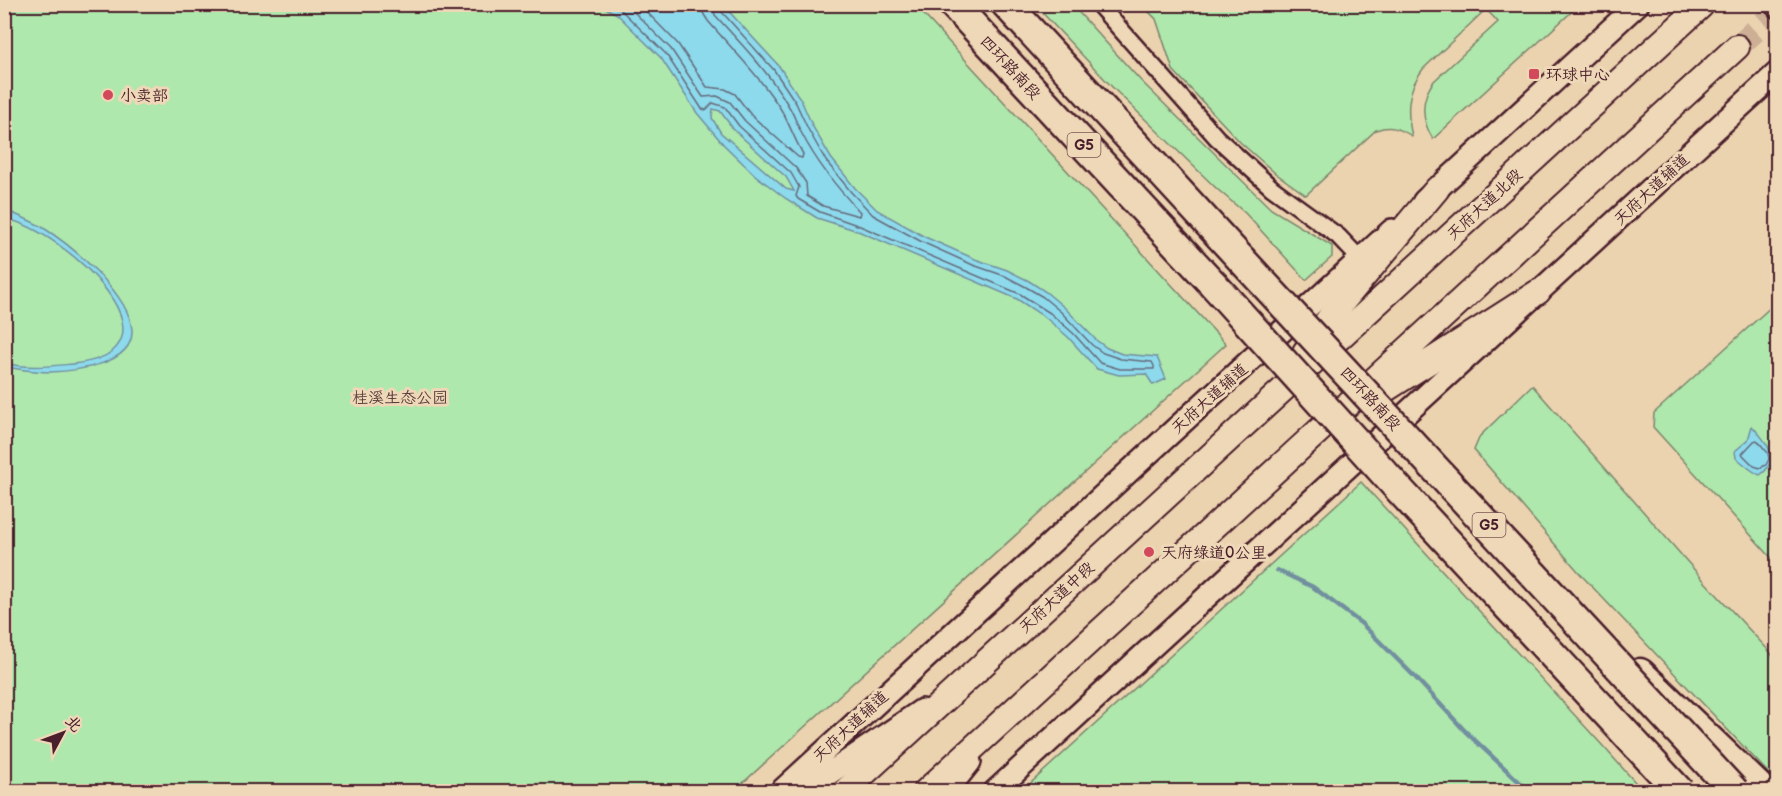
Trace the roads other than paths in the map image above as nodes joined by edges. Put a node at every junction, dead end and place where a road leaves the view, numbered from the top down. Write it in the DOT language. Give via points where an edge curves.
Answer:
graph roads {
  1 [pos="953,4"];
  2 [pos="1006,4"];
  3 [pos="1098,4"];
  4 [pos="1638,4"];
  5 [pos="1701,6"];
  6 [pos="1737,47"];
  7 [pos="1778,72"];
  8 [pos="1437,189"];
  9 [pos="1360,259"];
  10 [pos="1538,292"];
  11 [pos="1268,403"];
  12 [pos="1305,443"];
  13 [pos="1544,584"];
  14 [pos="969,677"];
  15 [pos="1006,718"];
  16 [pos="1615,722"];
  17 [pos="780,792"];
  18 [pos="802,792"];
  19 [pos="844,792"];
  20 [pos="925,792"];
  21 [pos="946,792"];
  22 [pos="994,792"];
  23 [pos="1666,792"];
  24 [pos="1680,792"];
  25 [pos="1735,792"];
  26 [pos="1764,792"];
  1 -- 16 [label="highway, 四环路南段 / G5, bridge"];
  2 -- 13 [label="highway, 四环路南段 / G5, bridge"];
  3 -- 9 [label="street" via="1217,138 1272,188 1338,236"];
  4 -- 8 [label="street, 天府大道辅道"];
  5 -- 11 [label="main road, 天府大道北段"];
  6 -- 12 [label="main road"];
  7 -- 10 [label="street, 天府大道辅道"];
  8 -- 9 [label="street, 天府大道辅道"];
  8 -- 11 [label="main road" via="1330,317"];
  9 -- 17 [label="street, 天府大道辅道"];
  10 -- 12 [label="main road"];
  10 -- 22 [label="street, 天府大道辅道"];
  11 -- 14 [label="main road, 天府大道中段"];
  12 -- 15 [label="main road"];
  13 -- 25 [label="highway, 四环路南段 / G5, bridge"];
  13 -- 26 [label="highway, bridge"];
  14 -- 18 [label="street"];
  14 -- 19 [label="main road, 天府大道中段"];
  15 -- 20 [label="main road"];
  15 -- 21 [label="street"];
  16 -- 23 [label="highway, bridge"];
  16 -- 24 [label="highway, 四环路南段 / G5, bridge"];
}
